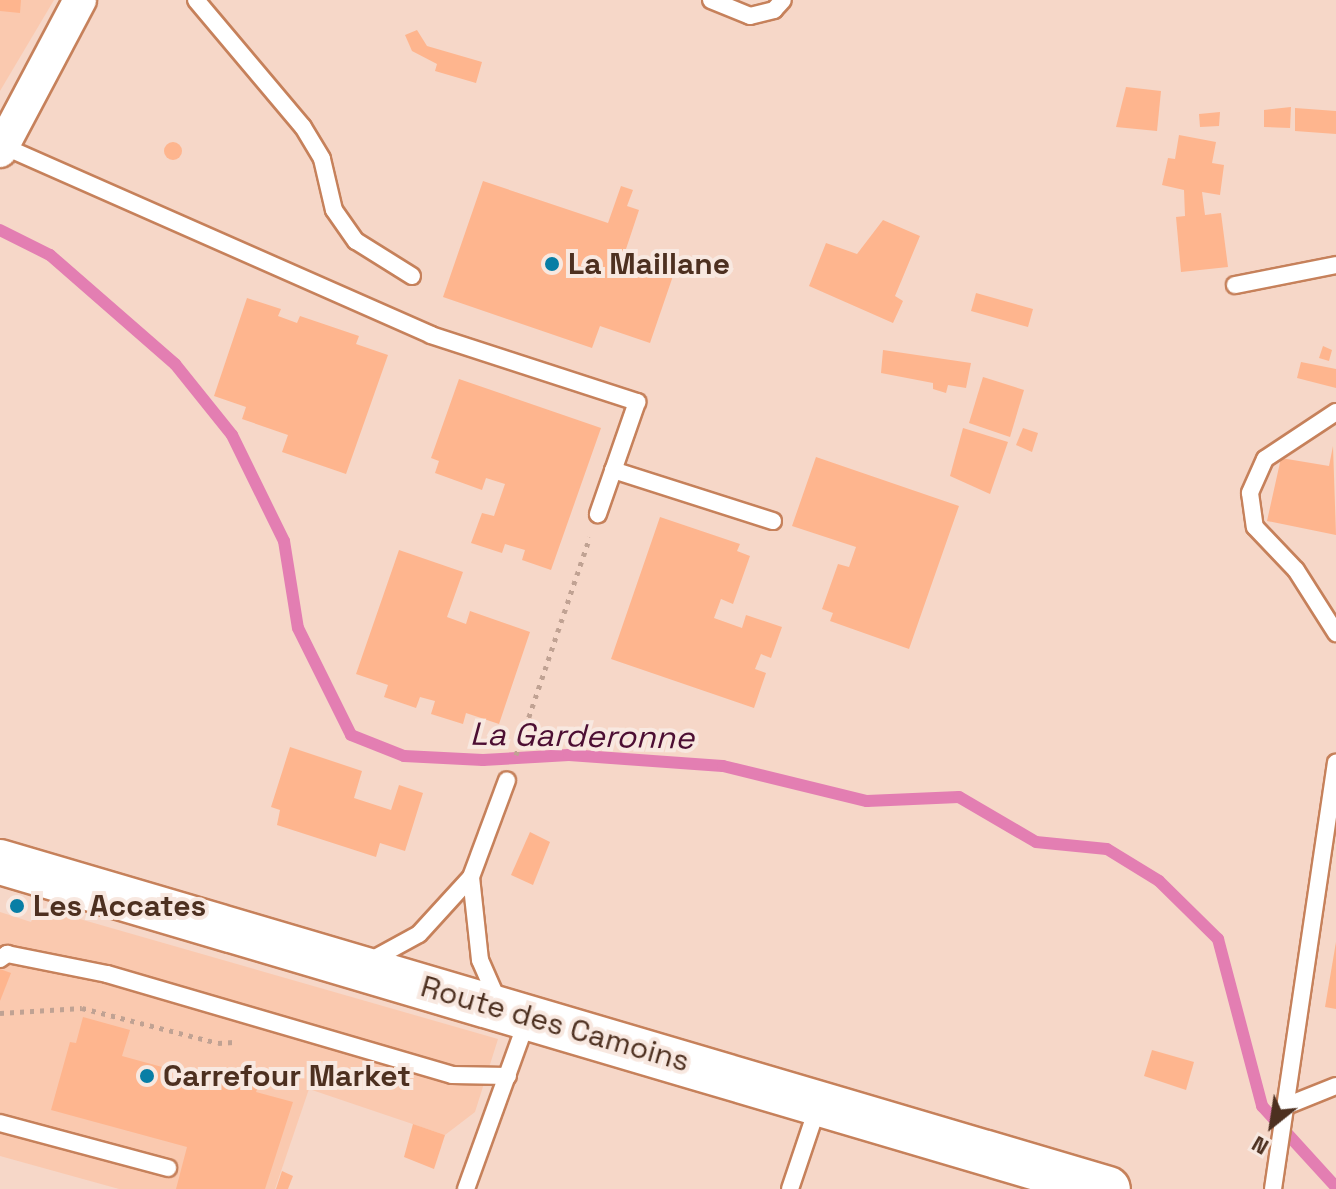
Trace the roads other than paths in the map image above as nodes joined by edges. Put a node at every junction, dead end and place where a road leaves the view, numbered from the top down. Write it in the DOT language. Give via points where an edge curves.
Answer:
graph roads {
  1 [pos="80,0"];
  2 [pos="196,0"];
  3 [pos="711,0"];
  4 [pos="783,0"];
  5 [pos="2,149"];
  6 [pos="1336,265"];
  7 [pos="412,276"];
  8 [pos="1235,285"];
  9 [pos="1336,412"];
  10 [pos="613,470"];
  11 [pos="598,514"];
  12 [pos="773,521"];
  13 [pos="1336,633"];
  14 [pos="1336,763"];
  15 [pos="507,780"];
  16 [pos="1331,838"];
  17 [pos="0,862"];
  18 [pos="471,877"];
  19 [pos="0,959"];
  20 [pos="360,966"];
  21 [pos="515,1014"];
  22 [pos="508,1076"];
  23 [pos="1336,1086"];
  24 [pos="820,1100"];
  25 [pos="1286,1106"];
  26 [pos="0,1123"];
  27 [pos="168,1168"];
  28 [pos="466,1189"];
  29 [pos="790,1189"];
  30 [pos="1108,1189"];
  31 [pos="1273,1189"];
  1 -- 5 [label="street"];
  2 -- 7 [label="lane" via="303,127 322,159 334,210 356,241"];
  3 -- 4 [label="lane" via="750,16 774,10"];
  5 -- 10 [label="lane" via="431,335 637,402"];
  6 -- 8 [label="lane"];
  9 -- 13 [label="lane" via="1265,459 1250,493 1255,527 1296,570"];
  10 -- 11 [label="lane"];
  10 -- 12 [label="lane"];
  14 -- 16 [label="lane"];
  15 -- 18 [label="lane"];
  16 -- 25 [label="lane"];
  17 -- 20 [label="main road, Route des Camoins"];
  18 -- 20 [label="lane" via="419,934"];
  18 -- 21 [label="lane" via="480,960"];
  19 -- 22 [label="lane" via="7,954 107,974 452,1075"];
  20 -- 21 [label="main road, Route des Camoins"];
  21 -- 22 [label="lane"];
  21 -- 24 [label="main road, Route des Camoins"];
  22 -- 28 [label="lane"];
  23 -- 25 [label="lane"];
  24 -- 29 [label="lane"];
  24 -- 30 [label="main road, Route des Camoins"];
  25 -- 31 [label="lane"];
  26 -- 27 [label="lane"];
}
